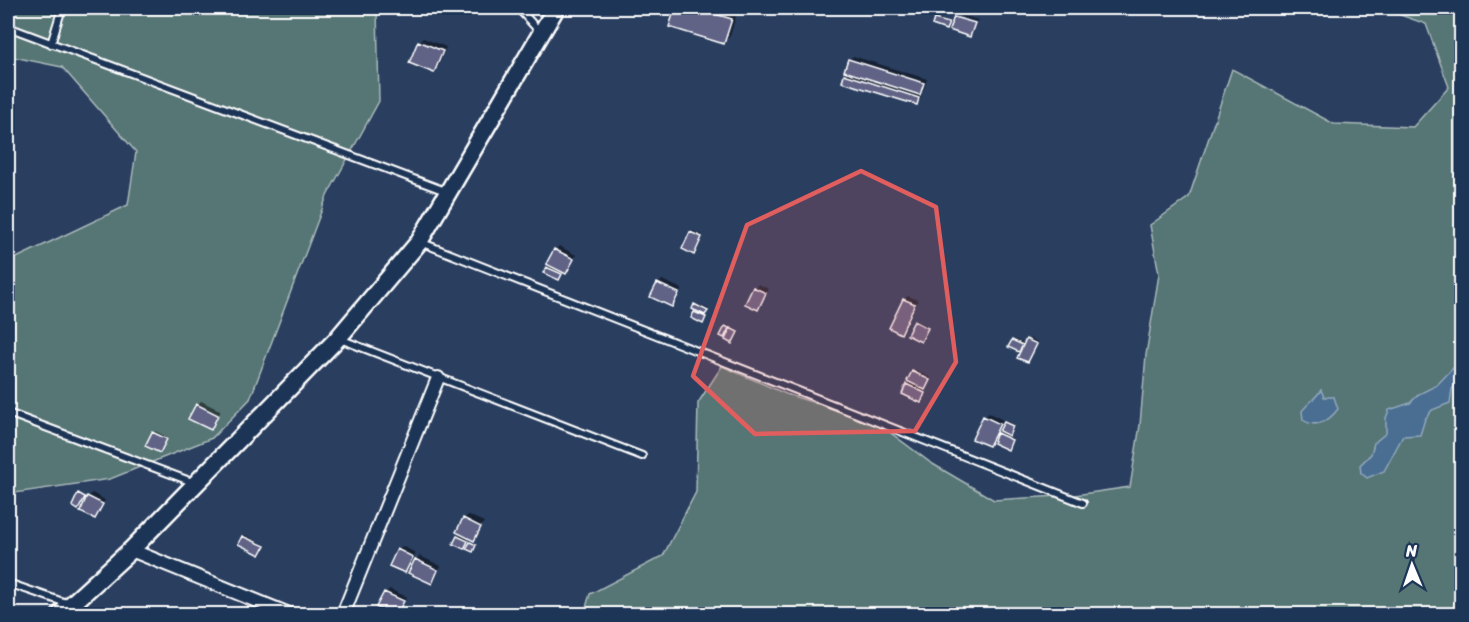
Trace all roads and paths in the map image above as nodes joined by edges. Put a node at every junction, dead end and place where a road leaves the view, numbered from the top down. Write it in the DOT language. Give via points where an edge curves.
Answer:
graph roads {
  1 [pos="62,8"];
  2 [pos="518,8"];
  3 [pos="556,8"];
  4 [pos="8,27"];
  5 [pos="541,33"];
  6 [pos="51,44"];
  7 [pos="448,192"];
  8 [pos="419,242"];
  9 [pos="338,338"];
  10 [pos="438,378"];
  11 [pos="8,413"];
  12 [pos="642,456"];
  13 [pos="196,484"];
  14 [pos="1083,503"];
  15 [pos="131,550"];
  16 [pos="8,583"];
  17 [pos="66,610"];
  18 [pos="289,615"];
  19 [pos="343,615"];
  1 -- 6 [label="lane"];
  2 -- 5 [label="lane"];
  3 -- 5 [label="street"];
  4 -- 6 [label="lane"];
  5 -- 7 [label="street"];
  6 -- 7 [label="lane"];
  7 -- 8 [label="street"];
  8 -- 9 [label="street"];
  8 -- 14 [label="lane"];
  9 -- 10 [label="lane"];
  9 -- 13 [label="street"];
  10 -- 12 [label="lane"];
  10 -- 19 [label="street"];
  11 -- 13 [label="lane"];
  13 -- 15 [label="street"];
  15 -- 17 [label="street"];
  15 -- 18 [label="street"];
  16 -- 17 [label="lane"];
}
